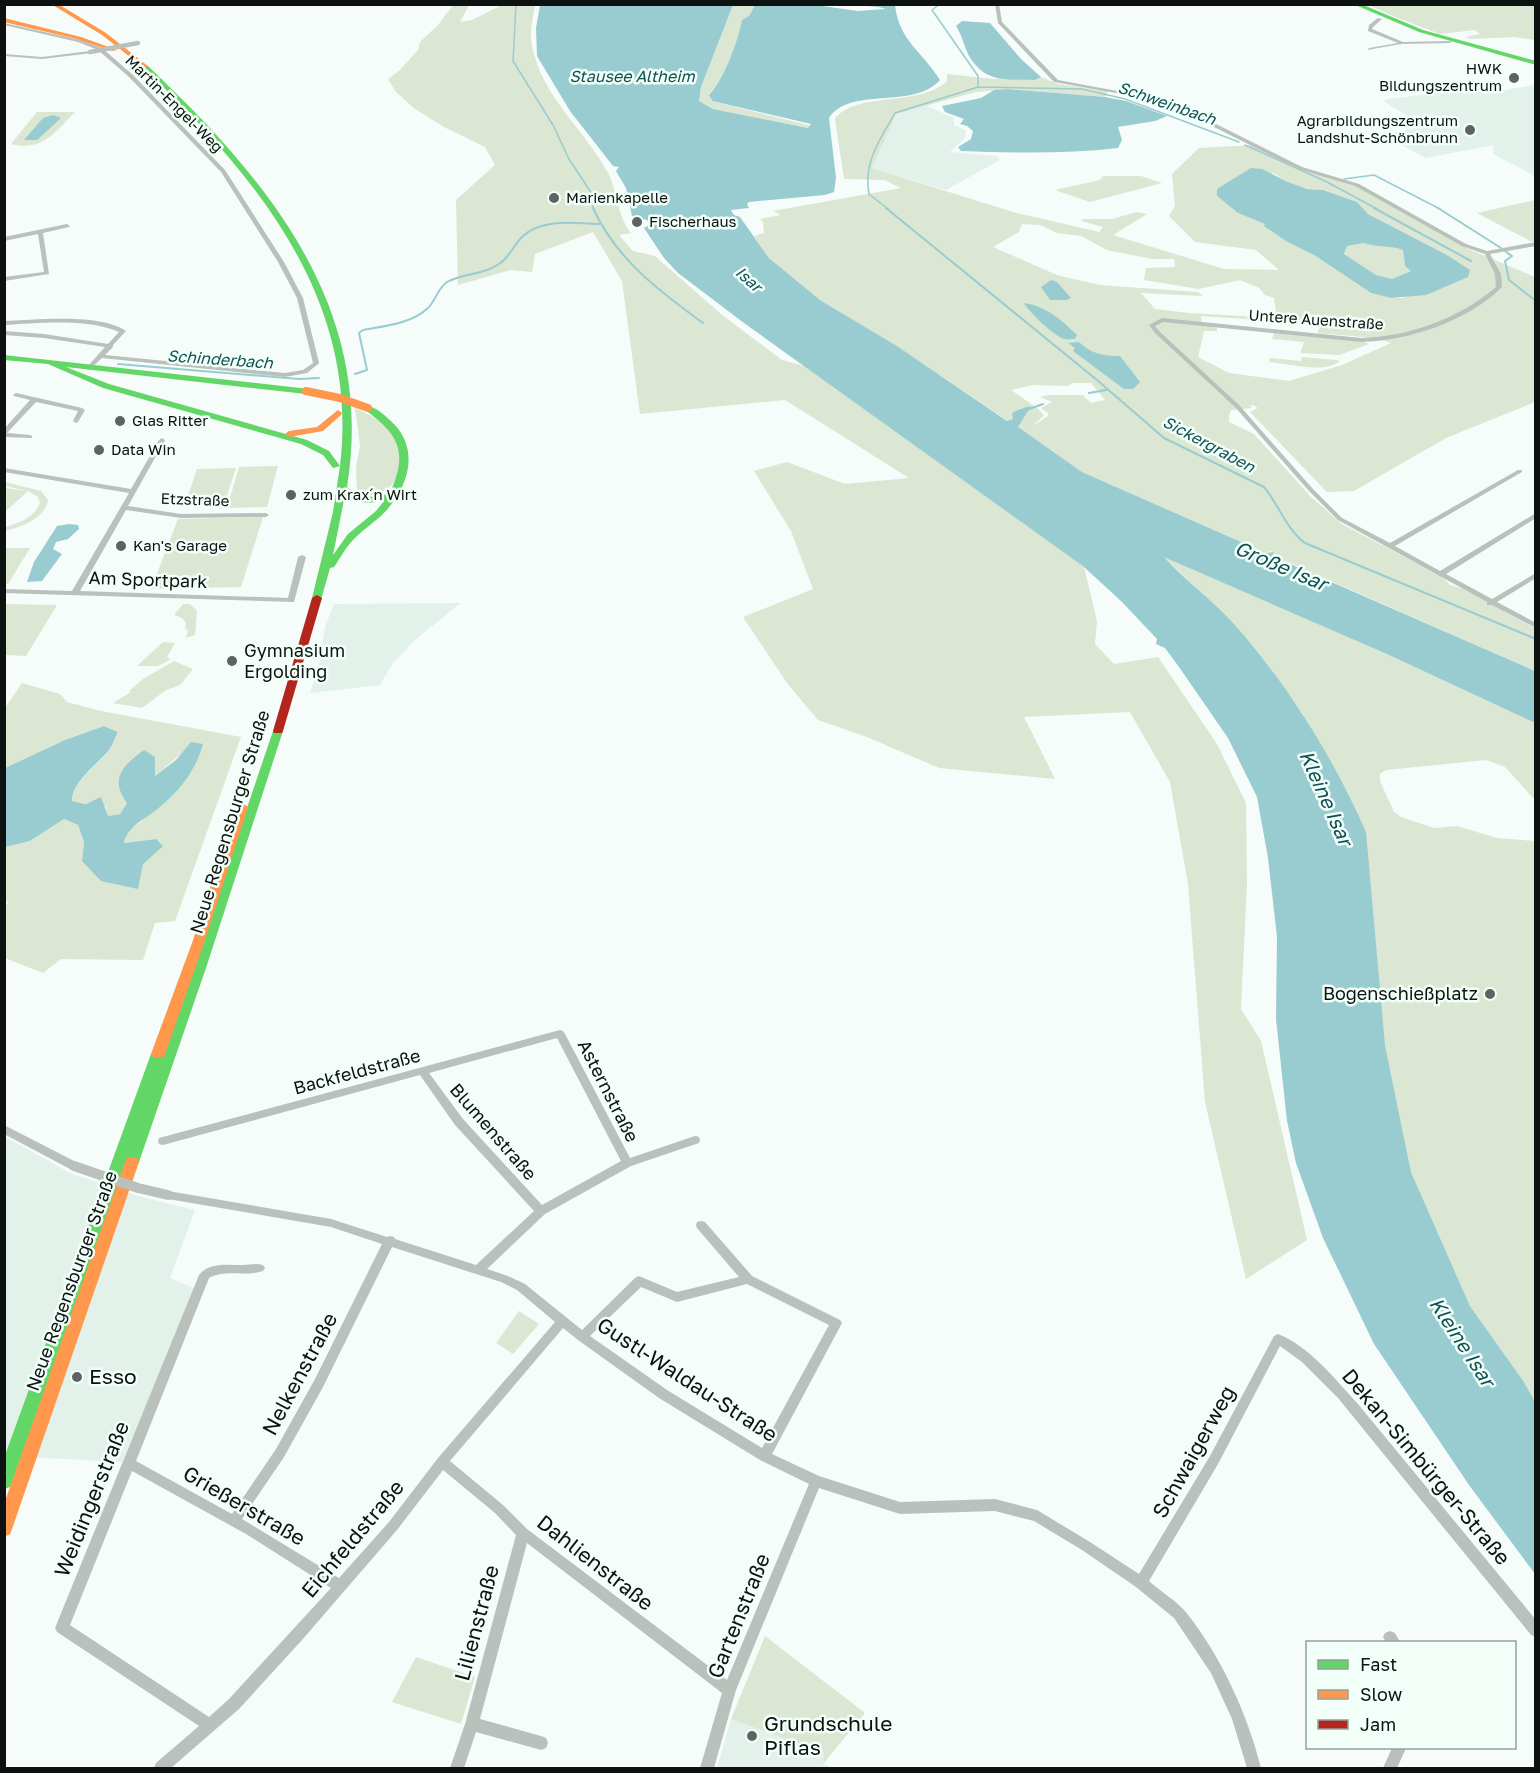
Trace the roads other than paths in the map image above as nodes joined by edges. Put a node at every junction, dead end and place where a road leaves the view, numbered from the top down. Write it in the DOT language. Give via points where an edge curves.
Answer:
graph roads {
  1 [pos="73,4"];
  2 [pos="997,4"];
  3 [pos="1355,4"];
  4 [pos="57,7"];
  5 [pos="1380,19"];
  6 [pos="4,22"];
  7 [pos="18,25"];
  8 [pos="1450,42"];
  9 [pos="138,43"];
  10 [pos="1402,43"];
  11 [pos="112,44"];
  12 [pos="1369,49"];
  13 [pos="4,55"];
  14 [pos="1536,63"];
  15 [pos="67,226"];
  16 [pos="40,232"];
  17 [pos="4,239"];
  18 [pos="1536,244"];
  19 [pos="1487,253"];
  20 [pos="47,273"];
  21 [pos="4,279"];
  22 [pos="50,282"];
  23 [pos="4,322"];
  24 [pos="55,322"];
  25 [pos="4,333"];
  26 [pos="39,334"];
  27 [pos="111,346"];
  28 [pos="4,357"];
  29 [pos="97,369"];
  30 [pos="16,395"];
  31 [pos="35,399"];
  32 [pos="338,413"];
  33 [pos="76,422"];
  34 [pos="4,434"];
  35 [pos="276,434"];
  36 [pos="30,437"];
  37 [pos="162,440"];
  38 [pos="336,466"];
  39 [pos="4,470"];
  40 [pos="1520,471"];
  41 [pos="342,488"];
  42 [pos="131,491"];
  43 [pos="394,495"];
  44 [pos="415,496"];
  45 [pos="124,507"];
  46 [pos="266,515"];
  47 [pos="1536,515"];
  48 [pos="1390,546"];
  49 [pos="302,557"];
  50 [pos="1440,574"];
  51 [pos="323,575"];
  52 [pos="1536,575"];
  53 [pos="4,591"];
  54 [pos="75,593"];
  55 [pos="1490,603"];
  56 [pos="1536,626"];
  57 [pos="560,1034"];
  58 [pos="423,1072"];
  59 [pos="4,1129"];
  60 [pos="695,1140"];
  61 [pos="163,1141"];
  62 [pos="627,1163"];
  63 [pos="541,1211"];
  64 [pos="701,1225"];
  65 [pos="390,1240"];
  66 [pos="259,1268"];
  67 [pos="478,1270"];
  68 [pos="748,1279"];
  69 [pos="562,1322"];
  70 [pos="582,1337"];
  71 [pos="1278,1339"];
  72 [pos="764,1456"];
  73 [pos="442,1462"];
  74 [pos="128,1463"];
  75 [pos="816,1481"];
  76 [pos="4,1482"];
  77 [pos="234,1521"];
  78 [pos="4,1529"];
  79 [pos="523,1533"];
  80 [pos="1141,1583"];
  81 [pos="339,1586"];
  82 [pos="1536,1630"];
  83 [pos="729,1690"];
  84 [pos="472,1724"];
  85 [pos="209,1725"];
  86 [pos="541,1743"];
  87 [pos="1399,1749"];
  88 [pos="161,1768"];
  89 [pos="457,1768"];
  90 [pos="707,1768"];
  91 [pos="1254,1768"];
  92 [pos="1390,1768"];
  1 -- 11 [label="main road" via="103,29"];
  2 -- 19 [label="street" via="1000,22 1056,81 1164,104 1300,168 1366,191 1464,245"];
  3 -- 8 [label="main road"];
  4 -- 7 [label="main road" via="64,17 55,23"];
  4 -- 11 [label="main road"];
  5 -- 10 [label="street" via="1370,30"];
  6 -- 7 [label="main road"];
  6 -- 29 [label="street, Martin-Engel-Weg" via="79,40 100,50 223,171 300,298 316,363 310,369 285,375"];
  7 -- 11 [label="main road"];
  8 -- 10 [label="street"];
  8 -- 14 [label="main road"];
  9 -- 13 [label="street, bridge" via="51,58"];
  10 -- 12 [label="street"];
  11 -- 32 [label="main road, Neue Regensburger Straße" via="164,92 237,172 293,258 324,326 334,369"];
  11 -- 41 [label="main road, Neue Regensburger Straße" via="160,81 227,150 301,256 332,324 343,368 347,433"];
  15 -- 16 [label="street"];
  16 -- 17 [label="street"];
  16 -- 20 [label="street"];
  18 -- 19 [label="street"];
  19 -- 48 [label="street, Untere Auenstraße" via="1499,282 1492,295 1463,311 1388,339 1361,340 1162,320 1152,325 1237,406 1333,512"];
  20 -- 21 [label="street"];
  20 -- 22 [label="street"];
  23 -- 24 [label="street"];
  24 -- 26 [label="street"];
  24 -- 27 [label="street" via="120,328 122,334"];
  25 -- 26 [label="street"];
  26 -- 27 [label="street"];
  27 -- 29 [label="street"];
  28 -- 29 [label="main road"];
  29 -- 35 [label="main road" via="106,386"];
  29 -- 43 [label="main road, bridge" via="306,392 368,408 388,420 405,446 405,473"];
  30 -- 31 [label="street"];
  31 -- 33 [label="street" via="82,410"];
  31 -- 34 [label="street"];
  32 -- 35 [label="main road" via="313,431"];
  32 -- 38 [label="main road, Neue Regensburger Straße"];
  34 -- 36 [label="street"];
  35 -- 38 [label="main road" via="321,448"];
  37 -- 42 [label="street, Etzstraße"];
  38 -- 76 [label="main road, Neue Regensburger Straße" via="309,589 198,943"];
  39 -- 42 [label="street"];
  40 -- 48 [label="street"];
  41 -- 43 [label="main road" via="360,500 376,501"];
  41 -- 51 [label="main road, Neue Regensburger Straße"];
  42 -- 45 [label="street, Etzstraße"];
  43 -- 44 [label="street"];
  43 -- 51 [label="main road" via="351,536"];
  45 -- 46 [label="street, Etzstraße" via="181,516"];
  45 -- 54 [label="street, Etzstraße"];
  47 -- 50 [label="street"];
  48 -- 50 [label="street, Untere Auenstraße"];
  49 -- 54 [label="street, Am Sportpark" via="291,600"];
  50 -- 55 [label="street, Untere Auenstraße"];
  51 -- 78 [label="main road, Neue Regensburger Straße" via="215,930"];
  52 -- 55 [label="street"];
  53 -- 54 [label="street, Am Sportpark"];
  55 -- 56 [label="street, Untere Auenstraße"];
  57 -- 58 [label="street, Backfeldstraße"];
  57 -- 62 [label="street, Asternstraße"];
  58 -- 61 [label="street, Backfeldstraße"];
  58 -- 63 [label="street, Blumenstraße" via="452,1114"];
  59 -- 65 [label="street, Gustl-Waldau-Straße, bridge" via="74,1166 121,1183 168,1195 298,1216"];
  60 -- 62 [label="street"];
  62 -- 63 [label="street"];
  63 -- 67 [label="street"];
  64 -- 68 [label="street"];
  65 -- 67 [label="street, Gustl-Waldau-Straße"];
  65 -- 77 [label="street, Nelkenstraße" via="319,1383 280,1453"];
  66 -- 74 [label="street, Weidingerstraße" via="216,1268 205,1275"];
  67 -- 69 [label="street, Gustl-Waldau-Straße" via="521,1287"];
  68 -- 70 [label="street" via="677,1297 639,1281"];
  68 -- 72 [label="street" via="836,1323"];
  69 -- 70 [label="street, Gustl-Waldau-Straße"];
  69 -- 73 [label="street, Eichfeldstraße"];
  70 -- 72 [label="street, Gustl-Waldau-Straße" via="672,1400"];
  71 -- 80 [label="street, Schwaigerweg" via="1214,1460"];
  71 -- 82 [label="street, Dekan-Simbürger-Straße" via="1319,1369"];
  72 -- 75 [label="street, Gustl-Waldau-Straße"];
  73 -- 79 [label="street, Dahlienstraße"];
  73 -- 81 [label="street, Eichfeldstraße" via="393,1526"];
  74 -- 77 [label="street, Grießerstraße"];
  74 -- 85 [label="street, Weidingerstraße" via="62,1628"];
  75 -- 80 [label="street, Gustl-Waldau-Straße" via="900,1508 995,1505 1037,1516"];
  75 -- 83 [label="street, Gartenstraße"];
  77 -- 81 [label="street, Grießerstraße"];
  79 -- 83 [label="street, Dahlienstraße"];
  79 -- 84 [label="street, Lilienstraße"];
  80 -- 91 [label="street, Gustl-Waldau-Straße" via="1179,1614 1216,1668"];
  81 -- 85 [label="street, Eichfeldstraße" via="234,1704"];
  83 -- 90 [label="street, Gartenstraße"];
  84 -- 86 [label="street"];
  84 -- 89 [label="street, Lilienstraße"];
  85 -- 88 [label="street, Eichfeldstraße"];
  87 -- 92 [label="street"];
}
